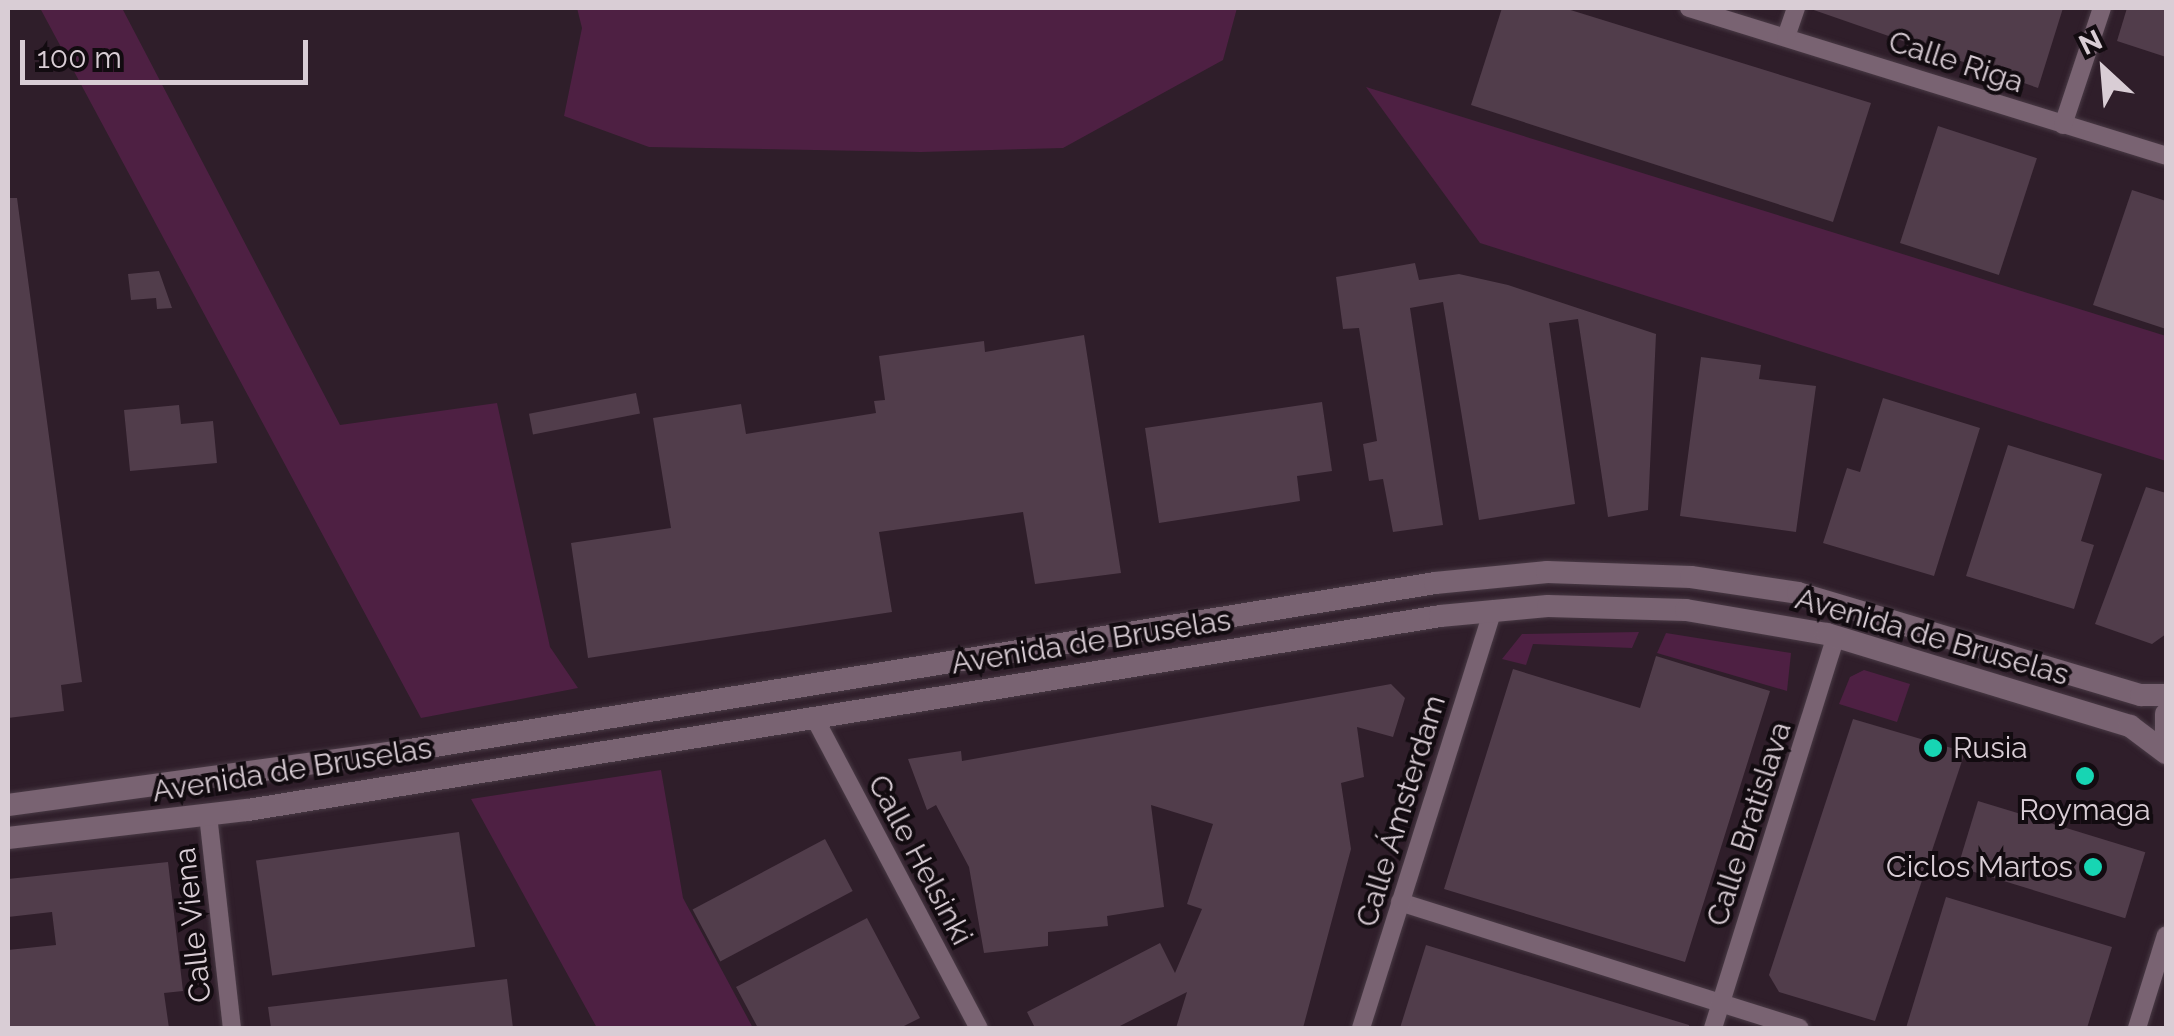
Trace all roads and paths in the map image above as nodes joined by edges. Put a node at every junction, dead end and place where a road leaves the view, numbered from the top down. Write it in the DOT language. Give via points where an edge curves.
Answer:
graph roads {
  1 [pos="1690,8"];
  2 [pos="1796,8"];
  3 [pos="2102,8"];
  4 [pos="1786,37"];
  5 [pos="2064,124"];
  6 [pos="2166,156"];
  7 [pos="1492,576"];
  8 [pos="1845,603"];
  9 [pos="1492,609"];
  10 [pos="1836,636"];
  11 [pos="808,686"];
  12 [pos="2166,695"];
  13 [pos="2166,714"];
  14 [pos="814,717"];
  15 [pos="410,750"];
  16 [pos="2166,752"];
  17 [pos="418,780"];
  18 [pos="204,781"];
  19 [pos="8,805"];
  20 [pos="208,815"];
  21 [pos="8,838"];
  22 [pos="1400,902"];
  23 [pos="2166,935"];
  24 [pos="1720,1004"];
  25 [pos="232,1028"];
  26 [pos="979,1028"];
  27 [pos="1361,1028"];
  28 [pos="1713,1028"];
  29 [pos="1800,1028"];
  30 [pos="2138,1028"];
  1 -- 4 [label="street, Calle Riga"];
  2 -- 4 [label="street"];
  3 -- 5 [label="street"];
  4 -- 5 [label="street, Calle Riga"];
  5 -- 6 [label="street, Calle Riga"];
  7 -- 8 [label="main road, Avenida de Bruselas" via="1691,577"];
  7 -- 9 [label="main road"];
  7 -- 11 [label="main road, Avenida de Bruselas"];
  8 -- 10 [label="main road"];
  8 -- 12 [label="main road, Avenida de Bruselas" via="2140,695"];
  9 -- 10 [label="main road, Avenida de Bruselas" via="1652,608"];
  9 -- 14 [label="main road, Avenida de Bruselas"];
  9 -- 22 [label="street, Calle Ámsterdam"];
  10 -- 16 [label="main road, Avenida de Bruselas" via="2130,726"];
  10 -- 24 [label="street, Calle Bratislava"];
  11 -- 14 [label="main road"];
  11 -- 15 [label="main road, Avenida de Bruselas"];
  13 -- 16 [label="main road"];
  14 -- 17 [label="main road, Avenida de Bruselas"];
  14 -- 26 [label="street, Calle Helsinki"];
  15 -- 17 [label="main road"];
  15 -- 18 [label="main road, Avenida de Bruselas"];
  17 -- 20 [label="main road, Avenida de Bruselas"];
  18 -- 19 [label="main road, Avenida de Bruselas"];
  18 -- 20 [label="main road"];
  20 -- 21 [label="main road, Avenida de Bruselas"];
  20 -- 25 [label="street, Calle Viena"];
  22 -- 24 [label="street"];
  22 -- 27 [label="street, Calle Ámsterdam"];
  23 -- 30 [label="street"];
  24 -- 28 [label="street, Calle Bratislava"];
  24 -- 29 [label="street"];
}
